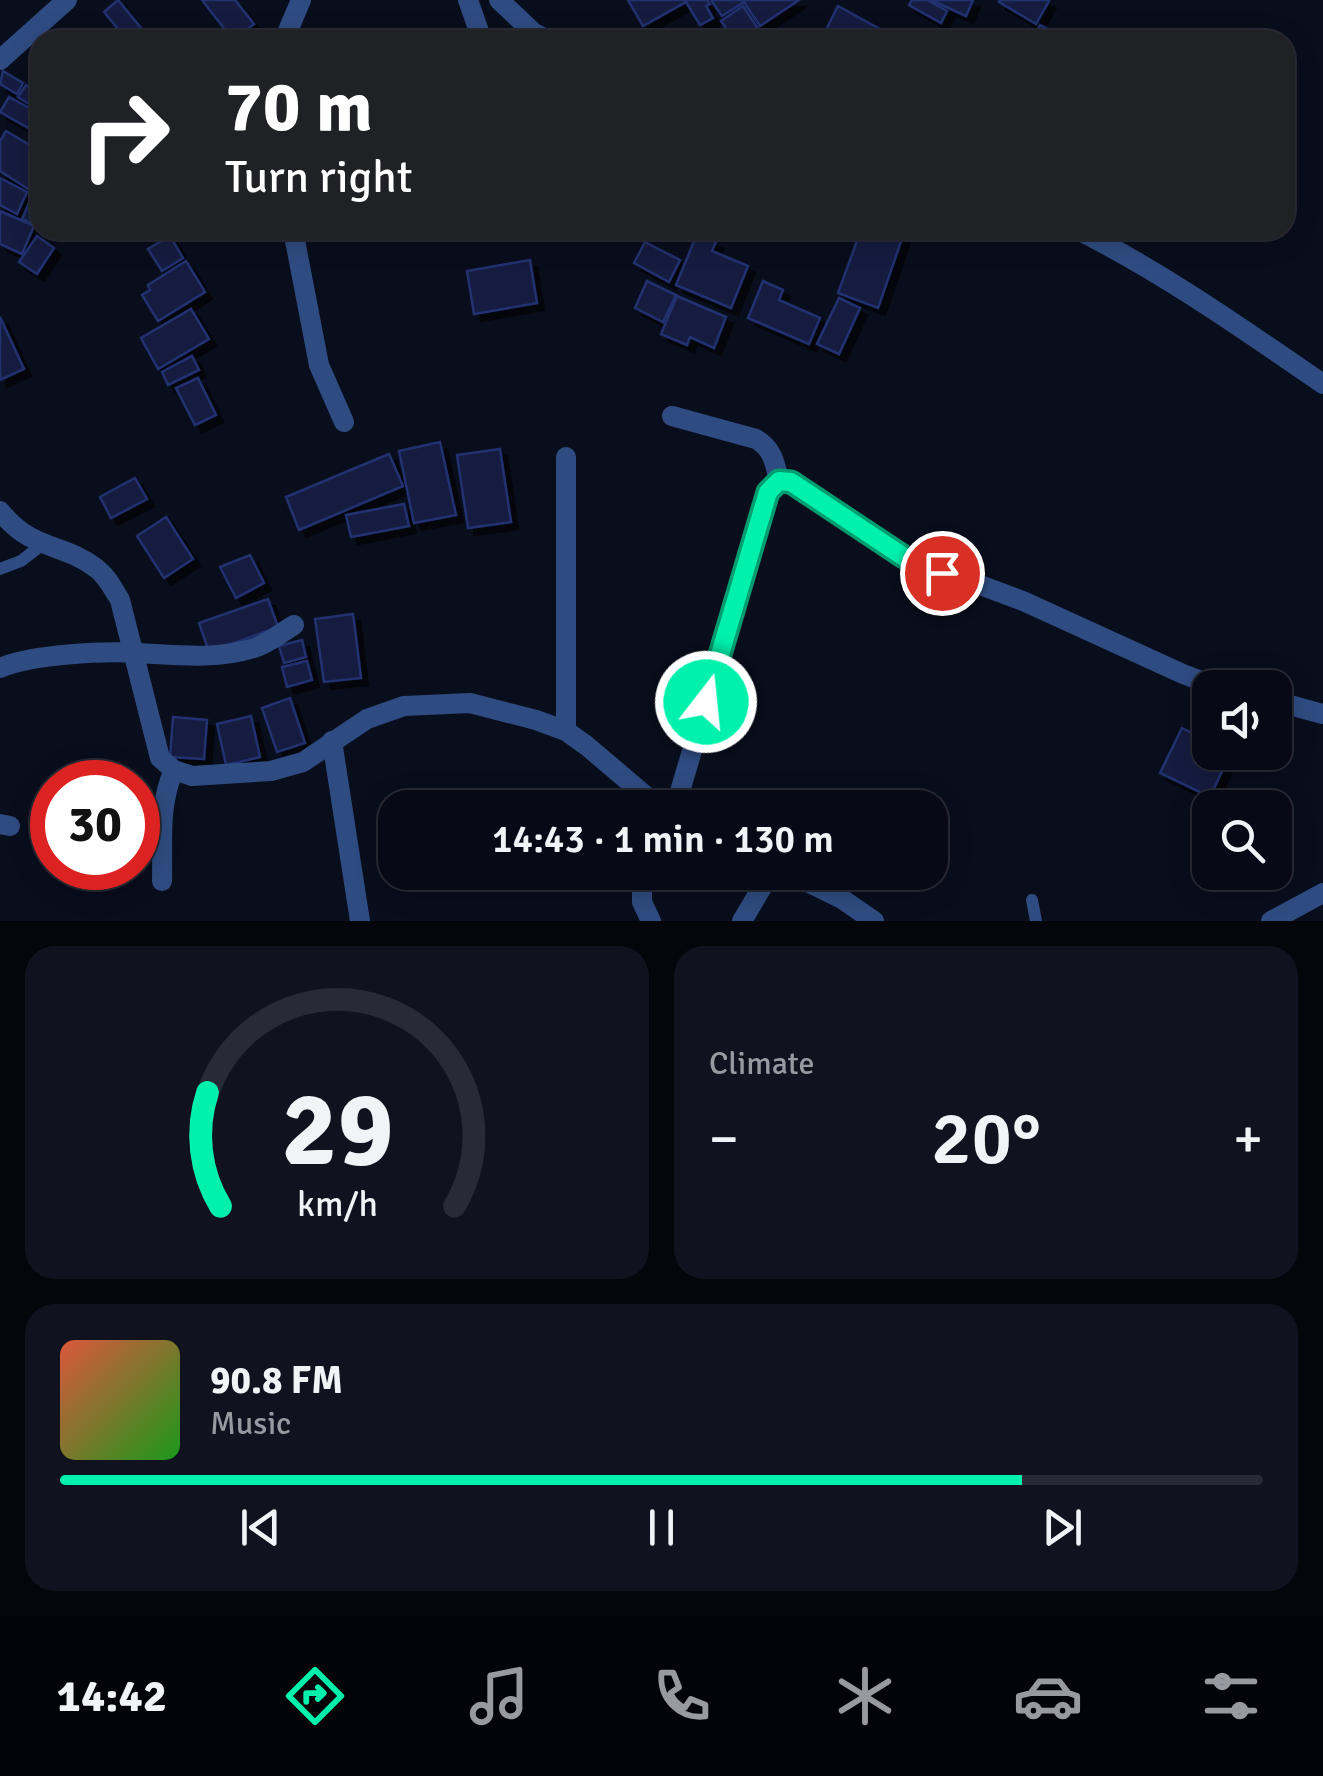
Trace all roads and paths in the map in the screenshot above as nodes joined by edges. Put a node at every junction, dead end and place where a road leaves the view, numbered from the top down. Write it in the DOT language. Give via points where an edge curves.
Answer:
graph roads {
  1 [pos="66,0"];
  2 [pos="302,0"];
  3 [pos="468,0"];
  4 [pos="499,0"];
  5 [pos="33,30"];
  6 [pos="288,30"];
  7 [pos="478,30"];
  8 [pos="531,30"];
  9 [pos="30,33"];
  10 [pos="0,60"];
  11 [pos="294,240"];
  12 [pos="1097,240"];
  13 [pos="1323,384"];
  14 [pos="672,416"];
  15 [pos="344,422"];
  16 [pos="566,457"];
  17 [pos="779,481"];
  18 [pos="0,511"];
  19 [pos="43,544"];
  20 [pos="0,569"];
  21 [pos="294,625"];
  22 [pos="133,652"];
  23 [pos="0,668"];
  24 [pos="1192,678"];
  25 [pos="1292,706"];
  26 [pos="1323,714"];
  27 [pos="566,732"];
  28 [pos="332,741"];
  29 [pos="174,770"];
  30 [pos="641,790"];
  31 [pos="668,790"];
  32 [pos="162,881"];
  33 [pos="642,890"];
  34 [pos="760,890"];
  35 [pos="823,890"];
  36 [pos="1323,893"];
  37 [pos="1032,900"];
  38 [pos="360,921"];
  39 [pos="651,921"];
  40 [pos="742,921"];
  41 [pos="874,921"];
  42 [pos="1036,921"];
  43 [pos="1270,921"];
  1 -- 5 [label="street"];
  2 -- 6 [label="street"];
  3 -- 7 [label="street"];
  4 -- 8 [label="street"];
  9 -- 10 [label="street"];
  11 -- 15 [label="street" via="319,365"];
  12 -- 13 [label="street" via="1196,296"];
  14 -- 17 [label="street" via="766,445"];
  16 -- 27 [label="street"];
  17 -- 24 [label="street" via="791,482 904,557 1023,601"];
  17 -- 31 [label="street" via="768,492"];
  18 -- 19 [label="street" via="24,536"];
  19 -- 20 [label="lane"];
  19 -- 22 [label="street" via="94,566 109,581"];
  21 -- 22 [label="street" via="257,648 223,654"];
  22 -- 23 [label="street" via="38,658"];
  22 -- 29 [label="street" via="160,758"];
  25 -- 26 [label="street"];
  27 -- 28 [label="street" via="470,703 404,706"];
  27 -- 30 [label="street"];
  28 -- 29 [label="street" via="303,762 271,771 192,776"];
  28 -- 38 [label="street"];
  29 -- 32 [label="street" via="165,790"];
  33 -- 39 [label="street"];
  34 -- 40 [label="street"];
  35 -- 41 [label="street"];
  36 -- 43 [label="street"];
  37 -- 42 [label="lane"];
}
